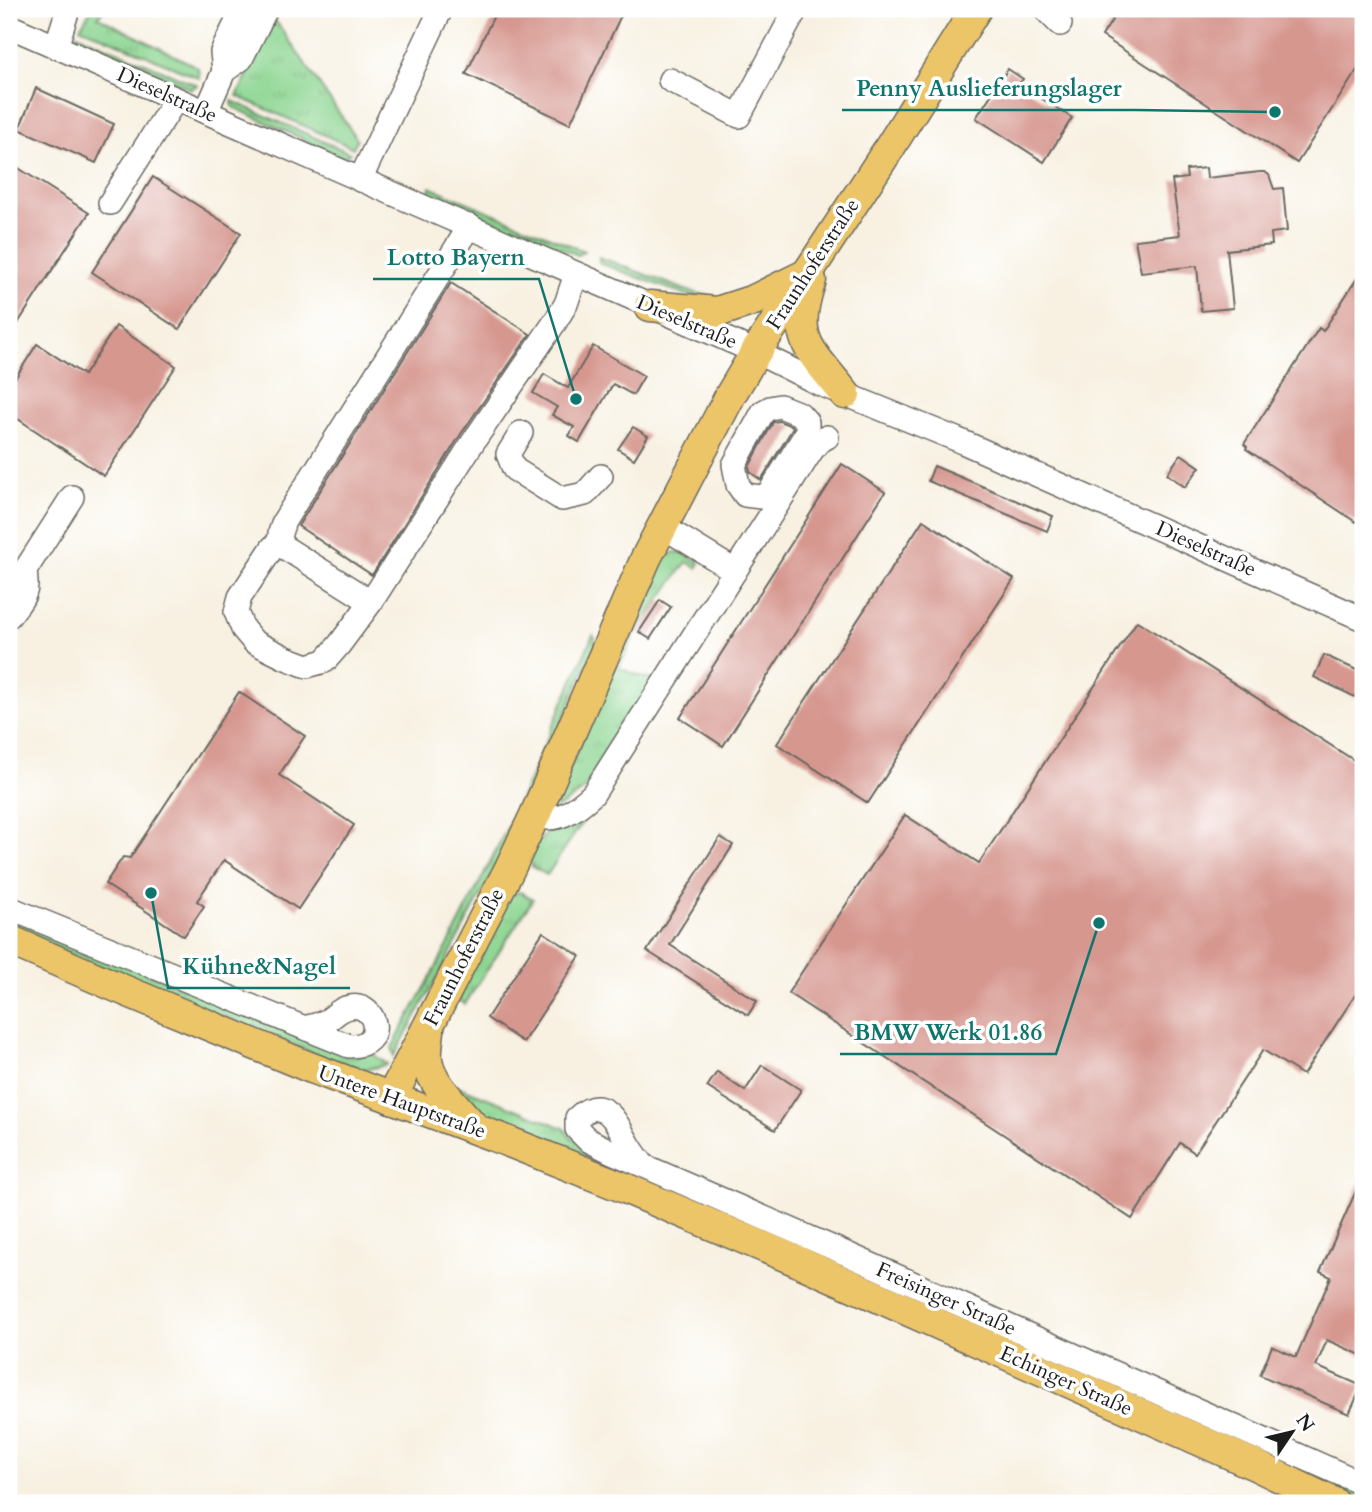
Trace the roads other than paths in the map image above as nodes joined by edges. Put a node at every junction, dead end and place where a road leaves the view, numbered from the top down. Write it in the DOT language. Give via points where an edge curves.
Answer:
graph roads {
  1 [pos="68,9"];
  2 [pos="243,9"];
  3 [pos="266,9"];
  4 [pos="441,9"];
  5 [pos="796,9"];
  6 [pos="976,9"];
  7 [pos="9,26"];
  8 [pos="56,47"];
  9 [pos="224,71"];
  10 [pos="670,80"];
  11 [pos="176,99"];
  12 [pos="206,112"];
  13 [pos="360,180"];
  14 [pos="110,204"];
  15 [pos="470,226"];
  16 [pos="813,263"];
  17 [pos="576,274"];
  18 [pos="650,306"];
  19 [pos="756,352"];
  20 [pos="845,394"];
  21 [pos="521,433"];
  22 [pos="827,437"];
  23 [pos="601,476"];
  24 [pos="72,497"];
  25 [pos="662,526"];
  26 [pos="279,544"];
  27 [pos="735,571"];
  28 [pos="370,602"];
  29 [pos="9,616"];
  30 [pos="1363,619"];
  31 [pos="536,816"];
  32 [pos="9,908"];
  33 [pos="9,940"];
  34 [pos="430,1024"];
  35 [pos="304,1028"];
  36 [pos="391,1098"];
  37 [pos="476,1129"];
  38 [pos="644,1166"];
  39 [pos="797,1261"];
  40 [pos="1363,1485"];
  41 [pos="1334,1503"];
  1 -- 8 [label="street"];
  2 -- 9 [label="street" via="222,52"];
  3 -- 9 [label="street" via="241,60"];
  4 -- 13 [label="street"];
  5 -- 10 [label="street" via="740,116"];
  6 -- 16 [label="main road, Fraunhoferstraße"];
  7 -- 8 [label="street, Dieselstraße"];
  8 -- 11 [label="street, Dieselstraße"];
  9 -- 12 [label="street"];
  11 -- 12 [label="street, Dieselstraße"];
  11 -- 14 [label="street"];
  12 -- 13 [label="street, Dieselstraße"];
  13 -- 15 [label="street, Dieselstraße"];
  15 -- 17 [label="street, Dieselstraße"];
  15 -- 26 [label="street" via="284,521"];
  16 -- 18 [label="main road" via="754,300 717,312"];
  16 -- 19 [label="main road, Fraunhoferstraße"];
  16 -- 20 [label="main road" via="801,320 804,338"];
  17 -- 18 [label="street, Dieselstraße"];
  17 -- 28 [label="street" via="566,304"];
  18 -- 19 [label="street, Dieselstraße"];
  19 -- 20 [label="street, Dieselstraße"];
  19 -- 25 [label="main road, Fraunhoferstraße"];
  20 -- 30 [label="street, Dieselstraße"];
  21 -- 23 [label="street" via="508,454 513,470 562,499 585,494"];
  22 -- 27 [label="street" via="812,450"];
  24 -- 29 [label="street" via="26,569 26,589"];
  25 -- 27 [label="street"];
  25 -- 31 [label="main road, Fraunhoferstraße"];
  26 -- 28 [label="street"];
  26 -- 28 [label="street" via="240,597 236,612 254,642 307,666 325,661"];
  27 -- 31 [label="street" via="593,794 567,813 545,820"];
  31 -- 34 [label="main road, Fraunhoferstraße"];
  32 -- 35 [label="street"];
  33 -- 36 [label="main road, Untere Hauptstraße" via="309,1068"];
  34 -- 36 [label="main road, Fraunhoferstraße"];
  34 -- 37 [label="main road" via="428,1066 437,1084"];
  36 -- 37 [label="main road, Untere Hauptstraße"];
  37 -- 39 [label="main road, Untere Hauptstraße"];
  38 -- 40 [label="street, Freisinger Straße"];
  39 -- 41 [label="main road, Echinger Straße"];
}
